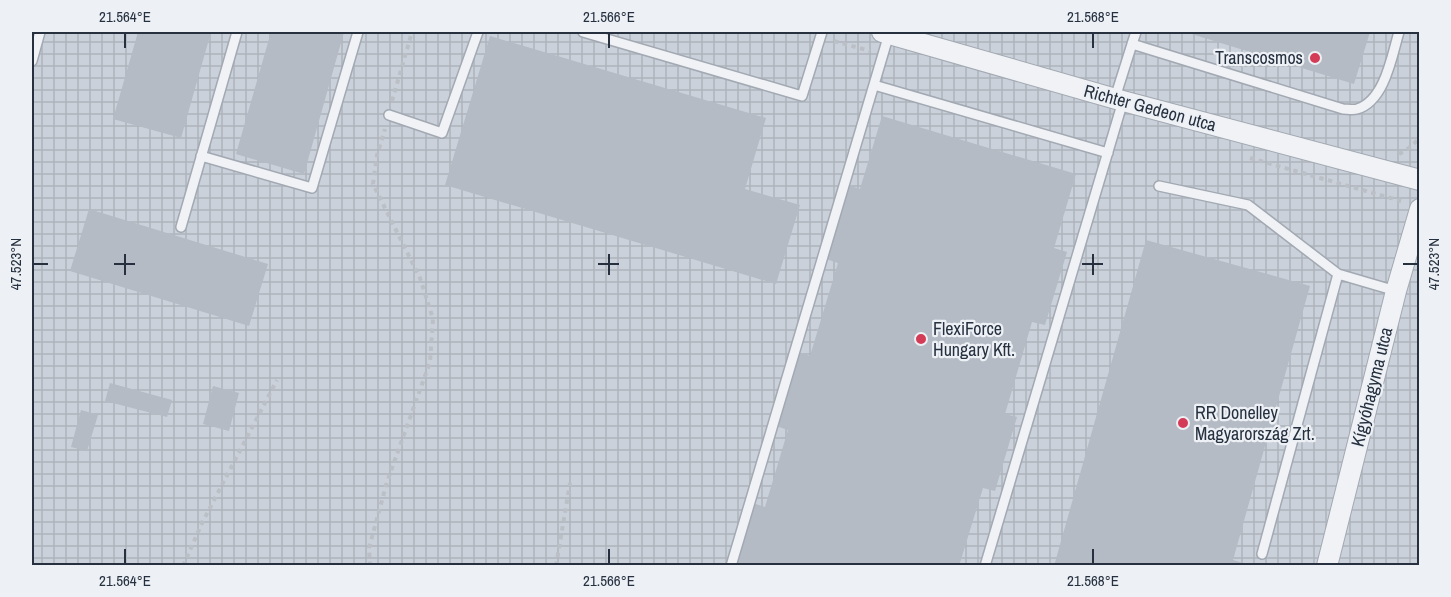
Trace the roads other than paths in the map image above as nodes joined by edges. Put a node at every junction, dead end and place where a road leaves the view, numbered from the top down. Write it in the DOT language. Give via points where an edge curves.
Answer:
graph roads {
  1 [pos="40,32"];
  2 [pos="237,32"];
  3 [pos="358,32"];
  4 [pos="478,32"];
  5 [pos="582,32"];
  6 [pos="822,32"];
  7 [pos="1136,32"];
  8 [pos="1399,32"];
  9 [pos="886,33"];
  10 [pos="1132,44"];
  11 [pos="32,61"];
  12 [pos="874,85"];
  13 [pos="1119,99"];
  14 [pos="388,115"];
  15 [pos="1107,153"];
  16 [pos="201,156"];
  17 [pos="1419,180"];
  18 [pos="1159,186"];
  19 [pos="1419,209"];
  20 [pos="181,227"];
  21 [pos="1338,274"];
  22 [pos="1396,291"];
  23 [pos="1262,554"];
  24 [pos="731,566"];
  25 [pos="985,566"];
  26 [pos="1327,566"];
  1 -- 11 [label="lane"];
  2 -- 16 [label="lane"];
  3 -- 16 [label="lane" via="312,188"];
  4 -- 14 [label="lane" via="442,133"];
  5 -- 6 [label="lane" via="802,96"];
  7 -- 10 [label="lane"];
  8 -- 10 [label="lane" via="1382,86 1356,110"];
  9 -- 12 [label="lane"];
  9 -- 13 [label="street, Richter Gedeon utca" via="931,42"];
  10 -- 13 [label="lane"];
  12 -- 15 [label="lane"];
  12 -- 24 [label="lane"];
  13 -- 15 [label="lane"];
  13 -- 17 [label="street, Richter Gedeon utca"];
  15 -- 25 [label="lane"];
  16 -- 20 [label="lane"];
  18 -- 21 [label="lane" via="1248,205"];
  19 -- 22 [label="street, Kígyóhagyma utca"];
  21 -- 22 [label="lane"];
  21 -- 23 [label="lane"];
  22 -- 26 [label="street, Kígyóhagyma utca"];
}
